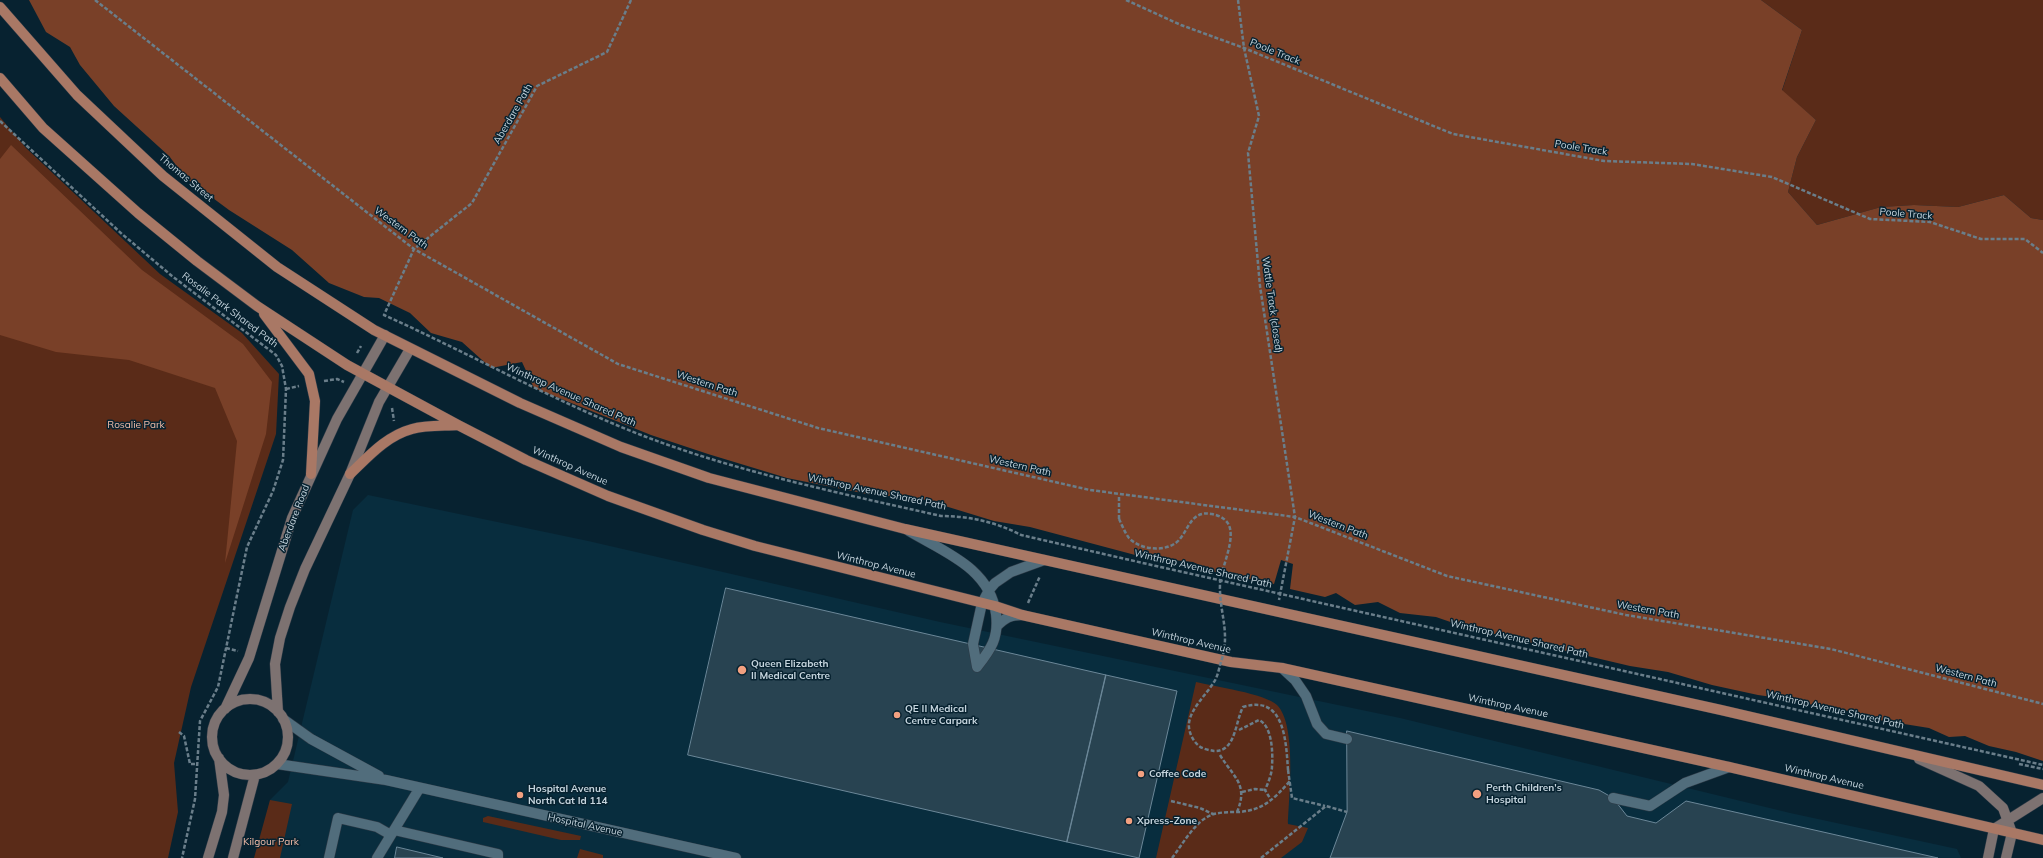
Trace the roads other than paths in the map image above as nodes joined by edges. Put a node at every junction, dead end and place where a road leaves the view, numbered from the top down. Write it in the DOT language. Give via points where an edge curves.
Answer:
graph roads {
  1 [pos="0,7"];
  2 [pos="0,78"];
  3 [pos="257,306"];
  4 [pos="385,335"];
  5 [pos="410,349"];
  6 [pos="363,373"];
  7 [pos="388,387"];
  8 [pos="458,425"];
  9 [pos="311,474"];
  10 [pos="350,474"];
  11 [pos="905,529"];
  12 [pos="1044,560"];
  13 [pos="990,590"];
  14 [pos="982,604"];
  15 [pos="995,606"];
  16 [pos="1022,615"];
  17 [pos="997,626"];
  18 [pos="1282,668"];
  19 [pos="225,709"];
  20 [pos="281,715"];
  21 [pos="1347,739"];
  22 [pos="1908,754"];
  23 [pos="219,758"];
  24 [pos="277,764"];
  25 [pos="1729,767"];
  26 [pos="255,775"];
  27 [pos="386,780"];
  28 [pos="2043,785"];
  29 [pos="419,789"];
  30 [pos="1613,798"];
  31 [pos="2043,798"];
  32 [pos="2008,819"];
  33 [pos="1994,829"];
  34 [pos="393,833"];
  35 [pos="2012,833"];
  36 [pos="2043,840"];
  37 [pos="688,848"];
  38 [pos="208,858"];
  39 [pos="233,858"];
  40 [pos="329,858"];
  41 [pos="377,858"];
  42 [pos="498,858"];
  43 [pos="686,858"];
  44 [pos="736,858"];
  45 [pos="1988,858"];
  46 [pos="2006,858"];
  1 -- 4 [label="main road, Thomas Street" via="77,95 163,176 277,267"];
  2 -- 3 [label="main road" via="43,128 138,213"];
  3 -- 6 [label="main road"];
  3 -- 9 [label="main road" via="309,374 315,400"];
  4 -- 5 [label="main road"];
  4 -- 6 [label="main road, Aberdare Road"];
  5 -- 7 [label="main road"];
  5 -- 11 [label="main road" via="520,403 620,447 709,478"];
  6 -- 7 [label="main road, Winthrop Avenue"];
  6 -- 9 [label="main road, Aberdare Road" via="337,419"];
  7 -- 8 [label="main road, Winthrop Avenue"];
  7 -- 10 [label="main road" via="379,402"];
  8 -- 10 [label="main road" via="413,429 398,434 378,448"];
  8 -- 14 [label="main road, Winthrop Avenue" via="526,460 608,496 703,530 755,546"];
  9 -- 19 [label="main road, Aberdare Road" via="292,518 249,658"];
  10 -- 20 [label="main road" via="305,568 280,638 275,664"];
  11 -- 12 [label="main road"];
  11 -- 13 [label="lane" via="971,569"];
  12 -- 13 [label="lane" via="1011,572 995,583"];
  12 -- 22 [label="main road"];
  13 -- 14 [label="lane"];
  13 -- 15 [label="lane"];
  14 -- 15 [label="main road, Winthrop Avenue"];
  14 -- 17 [label="lane" via="973,644 977,667 992,648"];
  15 -- 16 [label="main road, Winthrop Avenue"];
  15 -- 17 [label="lane"];
  16 -- 17 [label="lane" via="1012,615"];
  16 -- 18 [label="main road, Winthrop Avenue" via="1231,662"];
  18 -- 21 [label="lane" via="1295,680 1306,696 1317,724 1326,734"];
  18 -- 25 [label="main road, Winthrop Avenue"];
  19 -- 20 [label="main road" via="235,702 258,700 269,704"];
  19 -- 23 [label="main road" via="218,717 213,732 214,748"];
  20 -- 24 [label="main road" via="288,730 288,742"];
  20 -- 27 [label="lane, Hospital Avenue" via="311,739"];
  22 -- 28 [label="main road"];
  22 -- 32 [label="main road" via="1979,786 2003,808"];
  23 -- 26 [label="main road" via="234,772"];
  23 -- 38 [label="main road" via="223,782 222,812"];
  24 -- 26 [label="main road" via="270,770"];
  24 -- 27 [label="lane, Hospital Avenue"];
  25 -- 30 [label="lane" via="1685,783 1650,806"];
  25 -- 33 [label="main road, Winthrop Avenue"];
  26 -- 39 [label="main road"];
  27 -- 29 [label="lane, Hospital Avenue"];
  29 -- 34 [label="lane"];
  29 -- 37 [label="lane, Hospital Avenue"];
  31 -- 32 [label="main road"];
  32 -- 33 [label="main road"];
  32 -- 35 [label="main road"];
  33 -- 35 [label="main road, Winthrop Avenue"];
  33 -- 45 [label="main road"];
  34 -- 40 [label="lane" via="338,818"];
  34 -- 41 [label="lane"];
  34 -- 42 [label="lane" via="498,854"];
  35 -- 36 [label="main road, Winthrop Avenue"];
  35 -- 46 [label="main road"];
  37 -- 43 [label="lane"];
  37 -- 44 [label="lane, Hospital Avenue"];
}
